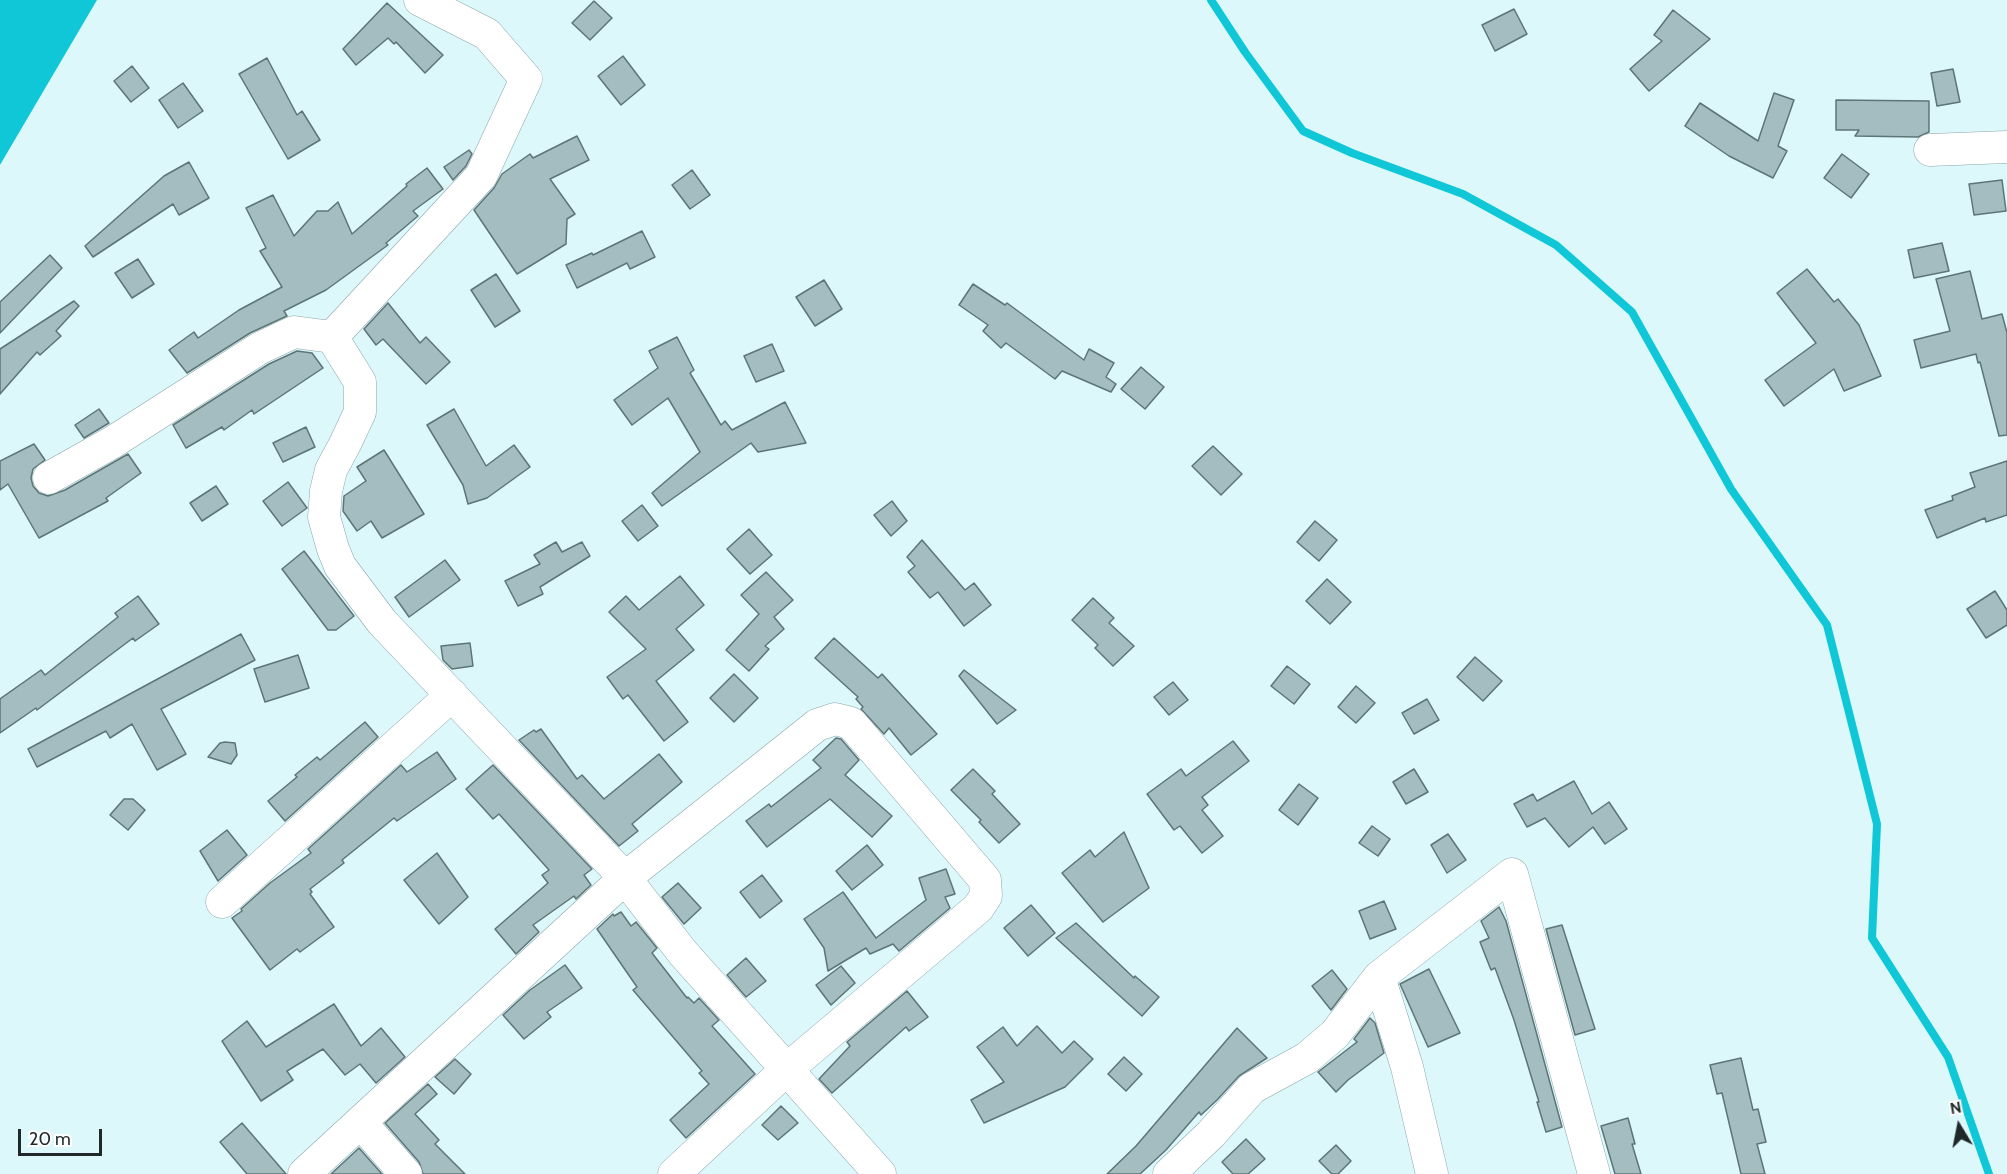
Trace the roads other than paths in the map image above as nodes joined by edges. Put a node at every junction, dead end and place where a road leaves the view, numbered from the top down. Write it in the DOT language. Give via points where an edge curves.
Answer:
graph roads {
  1 [pos="420,0"];
  2 [pos="2007,147"];
  3 [pos="1930,150"];
  4 [pos="332,337"];
  5 [pos="49,478"];
  6 [pos="452,695"];
  7 [pos="625,878"];
  8 [pos="222,902"];
  9 [pos="1379,977"];
  10 [pos="786,1070"];
  11 [pos="361,1123"];
  12 [pos="304,1174"];
  13 [pos="406,1174"];
  14 [pos="674,1174"];
  15 [pos="880,1174"];
  16 [pos="1169,1174"];
  17 [pos="1432,1174"];
  18 [pos="1594,1174"];
  1 -- 4 [label="street" via="487,34 526,79 481,176"];
  2 -- 3 [label="street"];
  4 -- 5 [label="street" via="294,332 261,348"];
  4 -- 6 [label="street" via="360,382 360,412 331,470 326,491 324,517 333,549 340,566 382,622"];
  6 -- 7 [label="street"];
  6 -- 8 [label="street"];
  7 -- 10 [label="street" via="683,953"];
  7 -- 10 [label="street" via="817,725 835,719 851,723 985,880 986,896 978,908"];
  7 -- 11 [label="street"];
  9 -- 16 [label="street" via="1335,1034 1307,1059 1252,1088"];
  9 -- 17 [label="street" via="1407,1067"];
  9 -- 18 [label="street" via="1512,874"];
  10 -- 14 [label="street"];
  10 -- 15 [label="street"];
  11 -- 12 [label="street"];
  11 -- 13 [label="street"];
}
